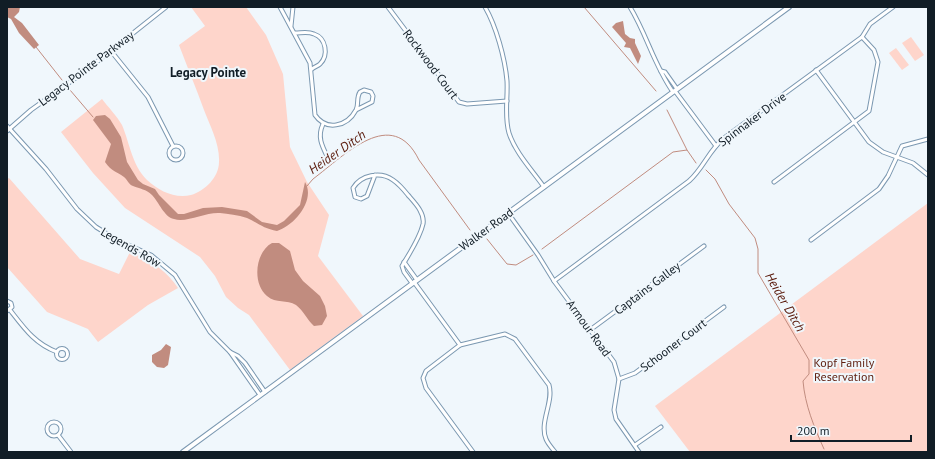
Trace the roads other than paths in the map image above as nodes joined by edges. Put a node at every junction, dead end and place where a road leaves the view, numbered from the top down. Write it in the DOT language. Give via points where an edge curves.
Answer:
graph roads {
  1 [pos="166,7"];
  2 [pos="280,7"];
  3 [pos="293,7"];
  4 [pos="388,7"];
  5 [pos="485,7"];
  6 [pos="630,7"];
  7 [pos="789,7"];
  8 [pos="893,7"];
  9 [pos="291,26"];
  10 [pos="295,33"];
  11 [pos="862,37"];
  12 [pos="112,51"];
  13 [pos="312,69"];
  14 [pos="816,70"];
  15 [pos="675,91"];
  16 [pos="507,101"];
  17 [pos="356,110"];
  18 [pos="855,123"];
  19 [pos="324,124"];
  20 [pos="8,128"];
  21 [pos="928,139"];
  22 [pos="173,146"];
  23 [pos="716,146"];
  24 [pos="332,155"];
  25 [pos="896,156"];
  26 [pos="374,175"];
  27 [pos="928,175"];
  28 [pos="774,182"];
  29 [pos="544,186"];
  30 [pos="508,213"];
  31 [pos="811,240"];
  32 [pos="704,246"];
  33 [pos="554,281"];
  34 [pos="414,282"];
  35 [pos="7,301"];
  36 [pos="724,307"];
  37 [pos="8,310"];
  38 [pos="590,330"];
  39 [pos="460,345"];
  40 [pos="57,352"];
  41 [pos="230,352"];
  42 [pos="619,379"];
  43 [pos="266,392"];
  44 [pos="260,395"];
  45 [pos="661,426"];
  46 [pos="58,435"];
  47 [pos="634,445"];
  48 [pos="70,452"];
  49 [pos="183,452"];
  50 [pos="473,452"];
  51 [pos="555,452"];
  52 [pos="639,452"];
  1 -- 12 [label="street, Legacy Pointe Parkway"];
  2 -- 9 [label="street"];
  3 -- 9 [label="street"];
  4 -- 16 [label="street, Rockwood Court" via="459,102 467,104"];
  5 -- 16 [label="street" via="496,33 506,77"];
  6 -- 15 [label="street" via="654,60 661,71 665,72"];
  7 -- 15 [label="street, Walker Road"];
  8 -- 11 [label="street, Spinnaker Drive" via="870,24"];
  9 -- 10 [label="street"];
  10 -- 13 [label="street"];
  10 -- 13 [label="street" via="316,34 324,44 324,58"];
  11 -- 14 [label="street, Spinnaker Drive"];
  11 -- 18 [label="street" via="874,50 878,62 869,111"];
  12 -- 20 [label="street, Legacy Pointe Parkway"];
  12 -- 22 [label="street" via="148,97"];
  13 -- 19 [label="street" via="315,115"];
  14 -- 18 [label="street"];
  14 -- 23 [label="street, Spinnaker Drive"];
  15 -- 23 [label="street"];
  15 -- 29 [label="street, Walker Road"];
  16 -- 29 [label="street" via="507,121 512,140"];
  17 -- 17 [label="street" via="372,102 374,98 371,92 360,92"];
  17 -- 19 [label="street" via="338,124"];
  18 -- 25 [label="street" via="874,147"];
  18 -- 28 [label="street"];
  19 -- 24 [label="street" via="319,135 321,143 328,158"];
  20 -- 41 [label="street, Legends Row" via="46,169 77,209 96,227 150,255 175,275 210,332"];
  21 -- 25 [label="street" via="902,146"];
  22 -- 22 [label="street" via="169,150 169,155 172,159 177,159 181,156 182,149"];
  23 -- 33 [label="street, Spinnaker Drive" via="689,181"];
  25 -- 27 [label="street" via="913,163"];
  25 -- 31 [label="street" via="888,176 879,188"];
  26 -- 26 [label="street" via="354,186 354,196 361,199 367,196"];
  26 -- 34 [label="street" via="394,180 423,216 420,231 404,262"];
  29 -- 30 [label="street, Walker Road"];
  30 -- 33 [label="street, Armour Road"];
  30 -- 34 [label="street, Walker Road"];
  32 -- 38 [label="street, Captains Galley"];
  33 -- 38 [label="street, Armour Road"];
  34 -- 39 [label="street"];
  34 -- 43 [label="street, Walker Road"];
  35 -- 37 [label="street" via="12,305"];
  36 -- 42 [label="street, Schooner Court" via="635,373"];
  37 -- 40 [label="street" via="32,337"];
  38 -- 42 [label="street, Armour Road" via="614,362"];
  39 -- 50 [label="street" via="428,368 423,382"];
  39 -- 51 [label="street" via="501,335 509,335 515,339 548,385 550,394 545,434"];
  41 -- 43 [label="street, Legends Row" via="245,363"];
  41 -- 44 [label="street, Legends Row"];
  42 -- 47 [label="street, Armour Road" via="614,414"];
  43 -- 44 [label="street, Walker Road"];
  44 -- 49 [label="street, Walker Road"];
  45 -- 47 [label="street"];
  46 -- 46 [label="street" via="61,428 58,424 49,424 49,434"];
  46 -- 48 [label="street"];
  47 -- 52 [label="street, Armour Road"];
}
